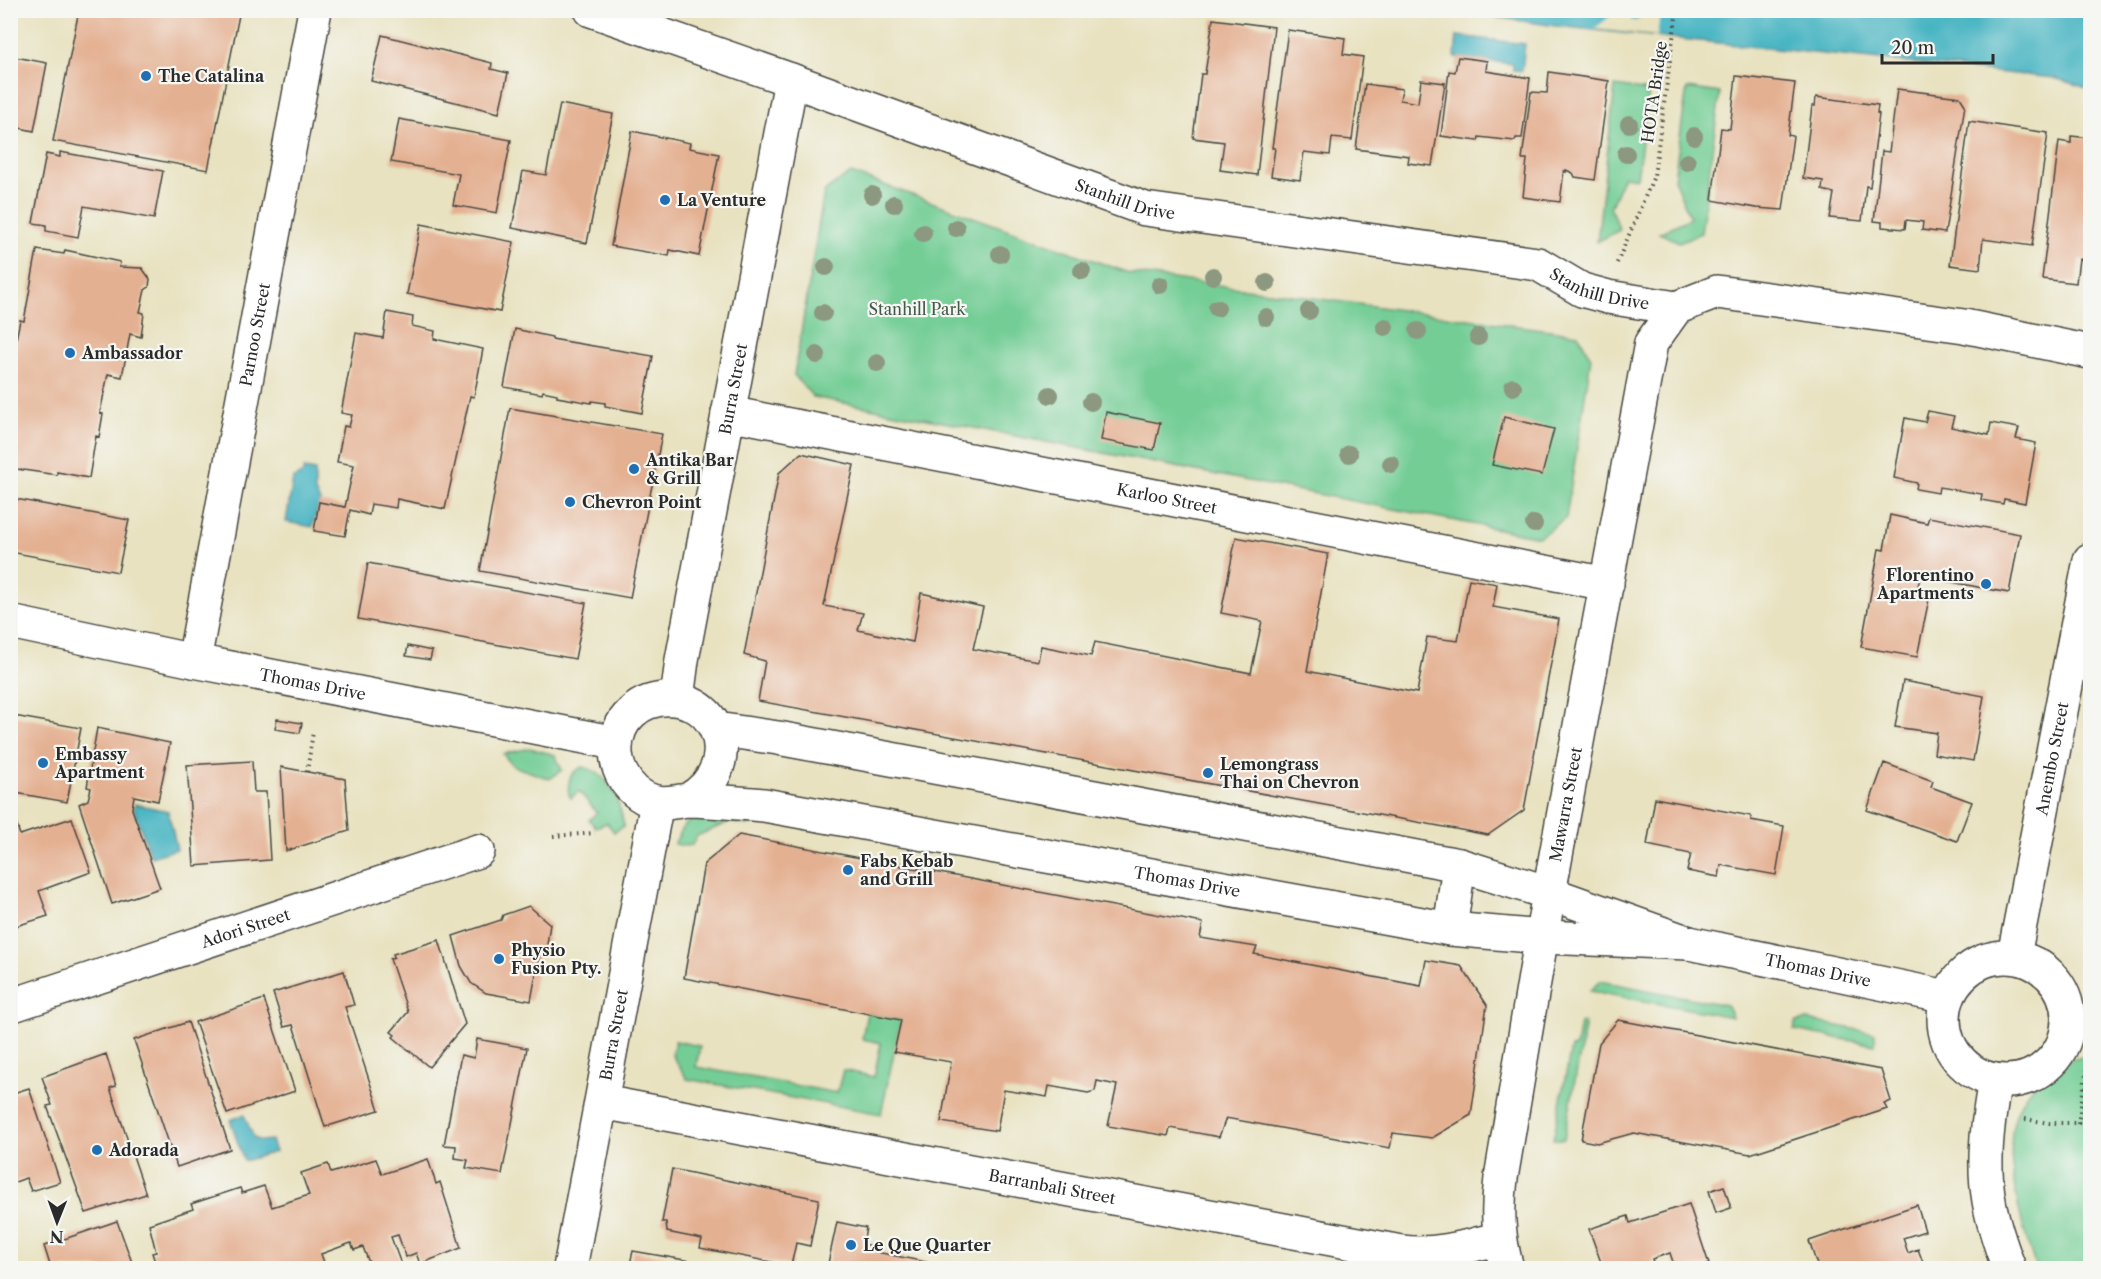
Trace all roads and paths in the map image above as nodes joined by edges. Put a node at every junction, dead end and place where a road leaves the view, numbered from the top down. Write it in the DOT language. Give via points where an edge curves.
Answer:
graph roads {
  1 [pos="315,10"];
  2 [pos="591,10"];
  3 [pos="1677,10"];
  4 [pos="791,80"];
  5 [pos="1614,272"];
  6 [pos="1676,308"];
  7 [pos="1651,343"];
  8 [pos="2091,352"];
  9 [pos="728,412"];
  10 [pos="2091,560"];
  11 [pos="1607,584"];
  12 [pos="10,622"];
  13 [pos="194,661"];
  14 [pos="677,699"];
  15 [pos="716,729"];
  16 [pos="313,732"];
  17 [pos="616,743"];
  18 [pos="307,771"];
  19 [pos="672,801"];
  20 [pos="595,833"];
  21 [pos="553,836"];
  22 [pos="478,851"];
  23 [pos="1459,865"];
  24 [pos="1549,893"];
  25 [pos="1450,929"];
  26 [pos="1543,937"];
  27 [pos="1689,943"];
  28 [pos="2014,956"];
  29 [pos="1947,996"];
  30 [pos="10,1006"];
  31 [pos="2080,1015"];
  32 [pos="2088,1056"];
  33 [pos="1995,1080"];
  34 [pos="602,1102"];
  35 [pos="2019,1118"];
  36 [pos="2091,1123"];
  37 [pos="2078,1124"];
  38 [pos="1504,1253"];
  39 [pos="570,1269"];
  40 [pos="2009,1269"];
  1 -- 13 [label="street, Parnoo Street"];
  2 -- 4 [label="street, Stanhill Drive"];
  3 -- 5 [label="path, HOTA Bridge" via="1654,176"];
  4 -- 6 [label="street, Stanhill Drive" via="1145,209 1538,264 1582,290"];
  4 -- 9 [label="street, Burra Street"];
  6 -- 7 [label="street, Stanhill Drive"];
  6 -- 8 [label="street" via="1717,292 1964,326"];
  7 -- 11 [label="street, Mawarra Street"];
  9 -- 11 [label="street, Karloo Street"];
  9 -- 14 [label="street, Burra Street"];
  10 -- 28 [label="street, Anembo Street"];
  11 -- 24 [label="street, Mawarra Street"];
  12 -- 13 [label="street, Thomas Drive"];
  13 -- 17 [label="street, Thomas Drive"];
  14 -- 15 [label="street" via="701,710"];
  14 -- 17 [label="street" via="661,698 631,713"];
  15 -- 19 [label="street" via="720,763 713,778 702,791"];
  15 -- 23 [label="street, Thomas Drive"];
  16 -- 18 [label="path"];
  17 -- 19 [label="street, Thomas Drive" via="616,760 631,788 643,797"];
  19 -- 25 [label="street, Thomas Drive" via="764,805"];
  19 -- 34 [label="street, Burra Street"];
  20 -- 21 [label="path"];
  22 -- 30 [label="street, Adori Street"];
  23 -- 24 [label="street, Thomas Drive"];
  23 -- 25 [label="street"];
  24 -- 26 [label="street, Mawarra Street"];
  24 -- 27 [label="street, Thomas Drive"];
  25 -- 26 [label="street, Thomas Drive"];
  26 -- 27 [label="street, Thomas Drive"];
  26 -- 38 [label="street, Mawarra Street" via="1499,1191 1498,1216"];
  27 -- 29 [label="street, Thomas Drive"];
  28 -- 29 [label="street" via="1980,961 1958,978"];
  28 -- 31 [label="street" via="2043,968"];
  29 -- 33 [label="street" via="1946,1039 1957,1058 1974,1072"];
  31 -- 33 [label="street" via="2049,1064 2015,1080"];
  32 -- 37 [label="path"];
  33 -- 40 [label="street" via="1986,1139 1986,1175 1989,1202"];
  34 -- 38 [label="street, Barranbali Street" via="1401,1252"];
  34 -- 39 [label="street, Burra Street"];
  35 -- 37 [label="path"];
  36 -- 37 [label="path"];
}
